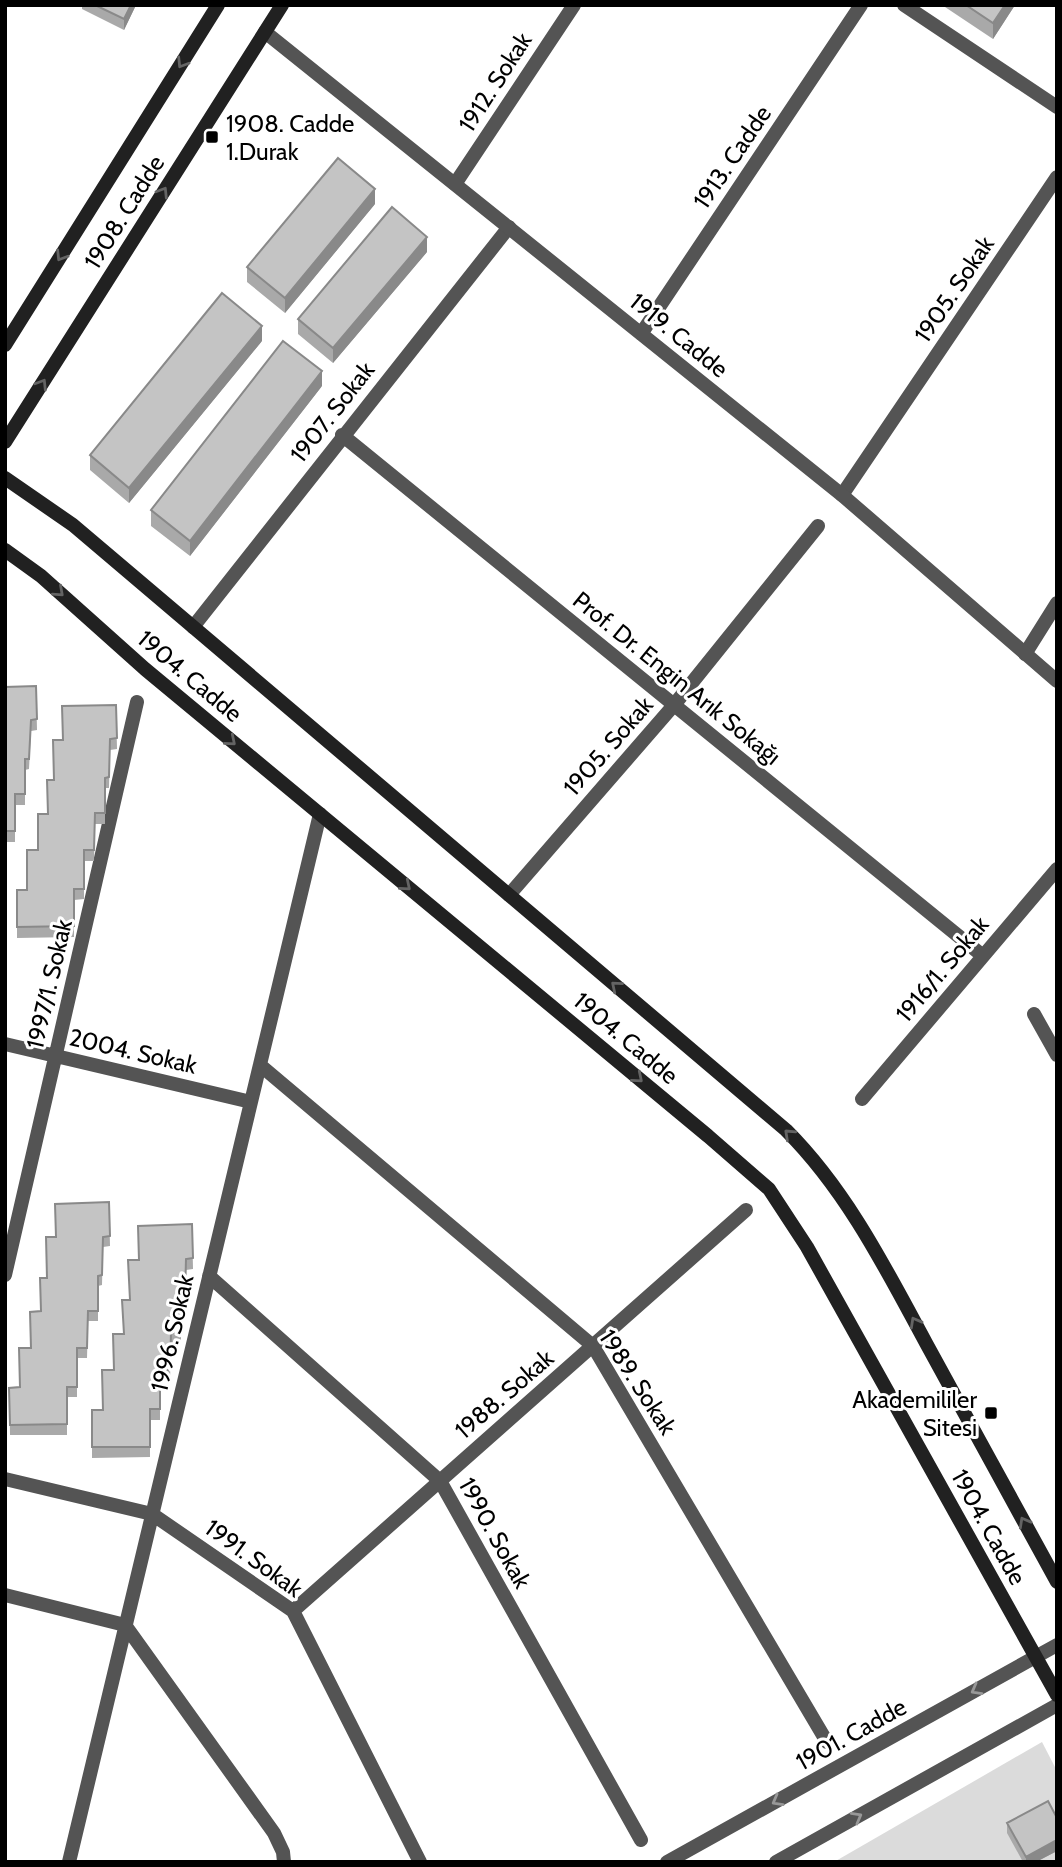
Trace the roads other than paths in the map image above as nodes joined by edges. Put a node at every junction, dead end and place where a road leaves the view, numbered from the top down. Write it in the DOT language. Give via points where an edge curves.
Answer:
graph roads {
  1 [pos="218,5"];
  2 [pos="282,5"];
  3 [pos="574,5"];
  4 [pos="861,5"];
  5 [pos="904,5"];
  6 [pos="265,32"];
  7 [pos="1057,107"];
  8 [pos="1057,177"];
  9 [pos="455,184"];
  10 [pos="509,228"];
  11 [pos="641,334"];
  12 [pos="5,345"];
  13 [pos="342,435"];
  14 [pos="5,442"];
  15 [pos="5,478"];
  16 [pos="842,495"];
  17 [pos="818,526"];
  18 [pos="5,550"];
  19 [pos="1057,603"];
  20 [pos="193,626"];
  21 [pos="1025,654"];
  22 [pos="1057,681"];
  23 [pos="137,702"];
  24 [pos="674,705"];
  25 [pos="320,814"];
  26 [pos="1057,869"];
  27 [pos="509,895"];
  28 [pos="983,956"];
  29 [pos="1034,1014"];
  30 [pos="5,1044"];
  31 [pos="1057,1055"];
  32 [pos="56,1056"];
  33 [pos="260,1065"];
  34 [pos="862,1099"];
  35 [pos="251,1102"];
  36 [pos="746,1210"];
  37 [pos="5,1275"];
  38 [pos="209,1276"];
  39 [pos="593,1346"];
  40 [pos="5,1479"];
  41 [pos="440,1481"];
  42 [pos="152,1514"];
  43 [pos="1057,1582"];
  44 [pos="5,1595"];
  45 [pos="293,1611"];
  46 [pos="125,1625"];
  47 [pos="1057,1645"];
  48 [pos="1035,1657"];
  49 [pos="1057,1695"];
  50 [pos="1057,1705"];
  51 [pos="827,1742"];
  52 [pos="641,1840"];
  53 [pos="69,1862"];
  54 [pos="284,1862"];
  55 [pos="420,1862"];
  56 [pos="667,1862"];
  57 [pos="776,1862"];
  1 -- 12 [label="main road, 1908. Cadde, one-way"];
  2 -- 6 [label="main road, 1908. Cadde"];
  3 -- 9 [label="street, 1912. Sokak"];
  4 -- 11 [label="street, 1913. Cadde"];
  5 -- 7 [label="street"];
  6 -- 9 [label="street, 1919. Cadde"];
  14 -- 6 [label="main road, 1908. Cadde, one-way"];
  8 -- 16 [label="street, 1905. Sokak"];
  9 -- 10 [label="street, 1919. Cadde"];
  10 -- 11 [label="street, 1919. Cadde"];
  10 -- 13 [label="street, 1907. Sokak"];
  11 -- 16 [label="street, 1919. Cadde"];
  13 -- 20 [label="street, 1907. Sokak"];
  13 -- 24 [label="street, Prof. Dr. Engin Arık Sokağı"];
  15 -- 20 [label="main road, 1904. Cadde" via="73,525"];
  16 -- 21 [label="street, 1919. Cadde"];
  17 -- 24 [label="street, 1905. Sokak"];
  18 -- 25 [label="main road, 1904. Cadde, one-way"];
  19 -- 21 [label="street"];
  20 -- 27 [label="main road, 1904. Cadde"];
  21 -- 22 [label="street, 1919. Cadde"];
  23 -- 32 [label="street, 1997/1. Sokak"];
  24 -- 27 [label="street, 1905. Sokak"];
  24 -- 28 [label="street, Prof. Dr. Engin Arık Sokağı"];
  25 -- 33 [label="street, 1996. Sokak"];
  25 -- 48 [label="main road, 1904. Cadde, one-way" via="769,1189 807,1247"];
  26 -- 28 [label="street, 1916/1. Sokak"];
  43 -- 27 [label="main road, 1904. Cadde, one-way" via="891,1278 813,1157"];
  28 -- 34 [label="street, 1916/1. Sokak"];
  29 -- 31 [label="street"];
  30 -- 32 [label="street, 2004. Sokak"];
  32 -- 35 [label="street, 2004. Sokak"];
  32 -- 37 [label="street, 1997/1. Sokak"];
  33 -- 35 [label="street, 1996. Sokak"];
  33 -- 39 [label="street, 1989. Sokak"];
  35 -- 38 [label="street, 1996. Sokak"];
  36 -- 39 [label="street, 1988. Sokak"];
  38 -- 41 [label="street, 1990. Sokak"];
  38 -- 42 [label="street, 1996. Sokak"];
  39 -- 41 [label="street, 1988. Sokak"];
  39 -- 51 [label="street, 1989. Sokak"];
  40 -- 42 [label="street, 1991. Sokak"];
  41 -- 45 [label="street, 1988. Sokak"];
  41 -- 52 [label="street, 1990. Sokak"];
  42 -- 45 [label="street, 1991. Sokak"];
  42 -- 46 [label="street, 1996. Sokak"];
  44 -- 46 [label="street"];
  45 -- 55 [label="street, 1991. Sokak"];
  46 -- 53 [label="street, 1996. Sokak"];
  46 -- 54 [label="street" via="274,1833"];
  47 -- 48 [label="street, 1901. Cadde"];
  48 -- 49 [label="main road, 1904. Cadde"];
  48 -- 56 [label="street, 1901. Cadde, one-way"];
  57 -- 50 [label="street, one-way"];
}
